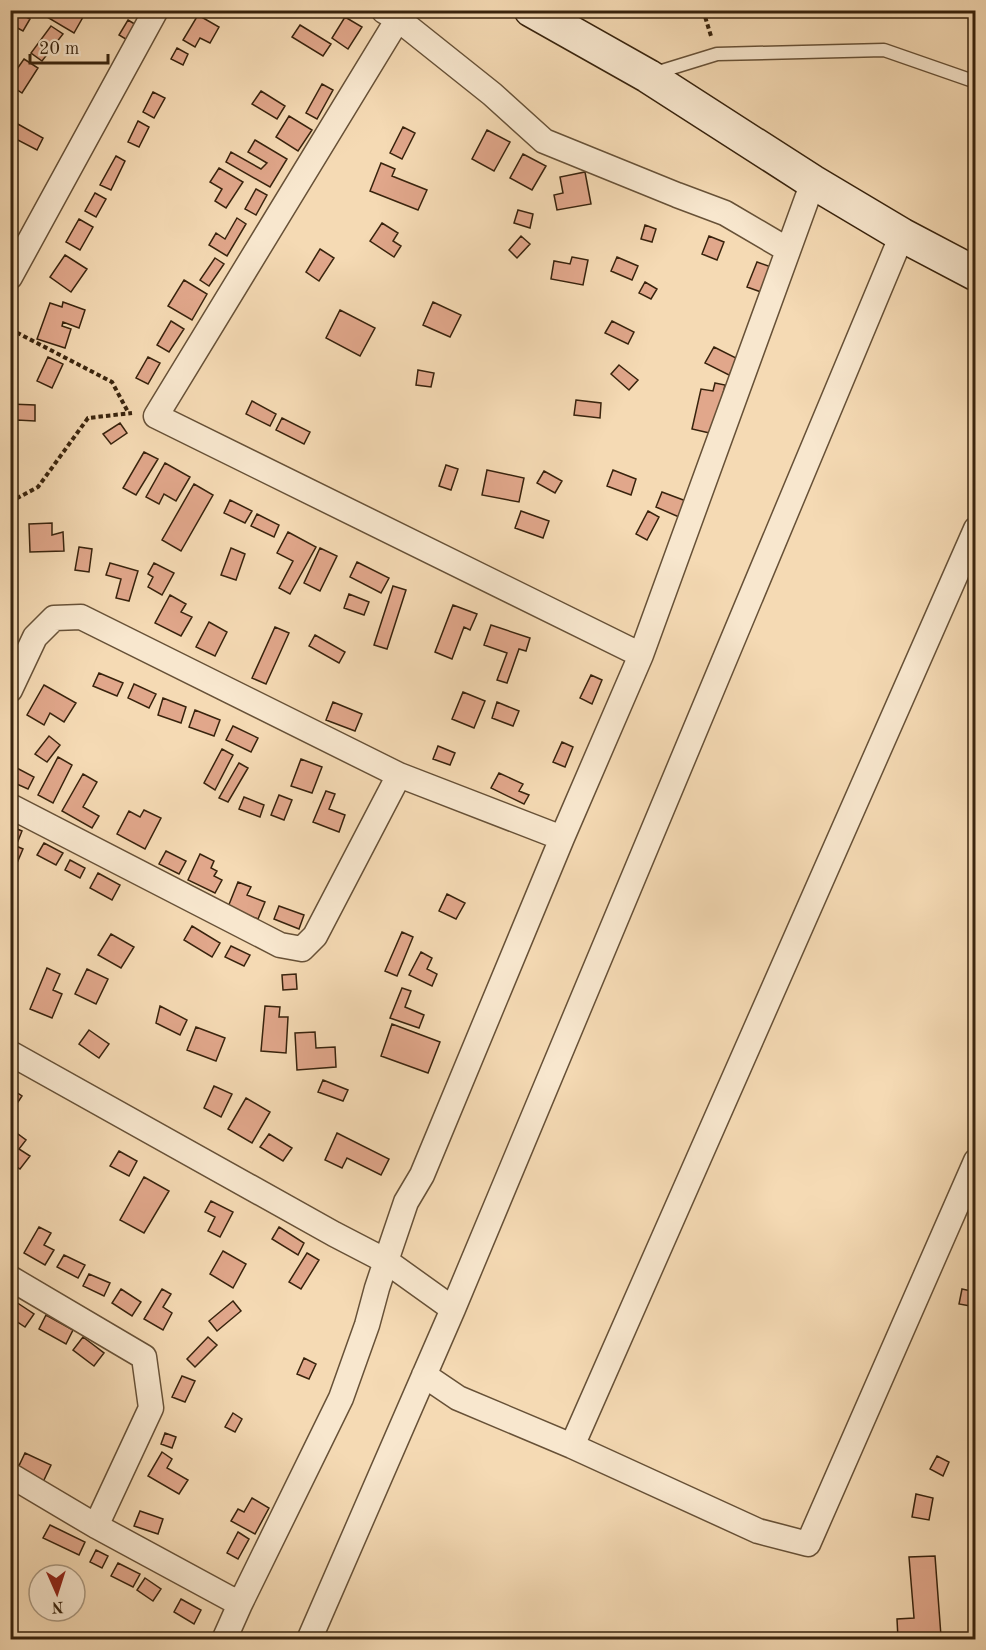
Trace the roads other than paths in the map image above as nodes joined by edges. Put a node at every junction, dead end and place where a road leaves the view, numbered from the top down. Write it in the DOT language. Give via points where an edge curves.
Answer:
graph roads {
  1 [pos="156,10"];
  2 [pos="531,10"];
  3 [pos="391,15"];
  4 [pos="648,76"];
  5 [pos="975,82"];
  6 [pos="813,182"];
  7 [pos="902,235"];
  8 [pos="788,250"];
  9 [pos="975,274"];
  10 [pos="10,277"];
  11 [pos="975,529"];
  12 [pos="642,655"];
  13 [pos="10,690"];
  14 [pos="399,775"];
  15 [pos="10,806"];
  16 [pos="562,838"];
  17 [pos="10,1053"];
  18 [pos="975,1161"];
  19 [pos="386,1261"];
  20 [pos="10,1278"];
  21 [pos="453,1309"];
  22 [pos="424,1375"];
  23 [pos="572,1446"];
  24 [pos="10,1475"];
  25 [pos="96,1526"];
  26 [pos="240,1604"];
  27 [pos="225,1640"];
  28 [pos="309,1640"];
  1 -- 10 [label="street"];
  2 -- 4 [label="main road"];
  3 -- 8 [label="street" via="492,94 544,141 725,213"];
  3 -- 12 [label="street" via="156,416"];
  4 -- 5 [label="lane" via="717,54 884,50"];
  4 -- 6 [label="main road"];
  6 -- 7 [label="main road"];
  6 -- 8 [label="street"];
  7 -- 9 [label="main road"];
  7 -- 21 [label="street"];
  8 -- 12 [label="street"];
  11 -- 23 [label="street"];
  12 -- 16 [label="street"];
  13 -- 14 [label="street" via="35,637 54,618 81,616"];
  14 -- 15 [label="street" via="315,936 302,949 280,945"];
  14 -- 16 [label="street"];
  16 -- 19 [label="street" via="422,1175 406,1202"];
  17 -- 19 [label="street"];
  18 -- 23 [label="street" via="808,1544 758,1531"];
  19 -- 21 [label="street"];
  19 -- 26 [label="street" via="341,1398"];
  20 -- 25 [label="street" via="144,1357 151,1408"];
  21 -- 22 [label="street"];
  22 -- 23 [label="street" via="458,1398"];
  22 -- 28 [label="street"];
  24 -- 25 [label="street"];
  25 -- 26 [label="street"];
  26 -- 27 [label="street"];
}
